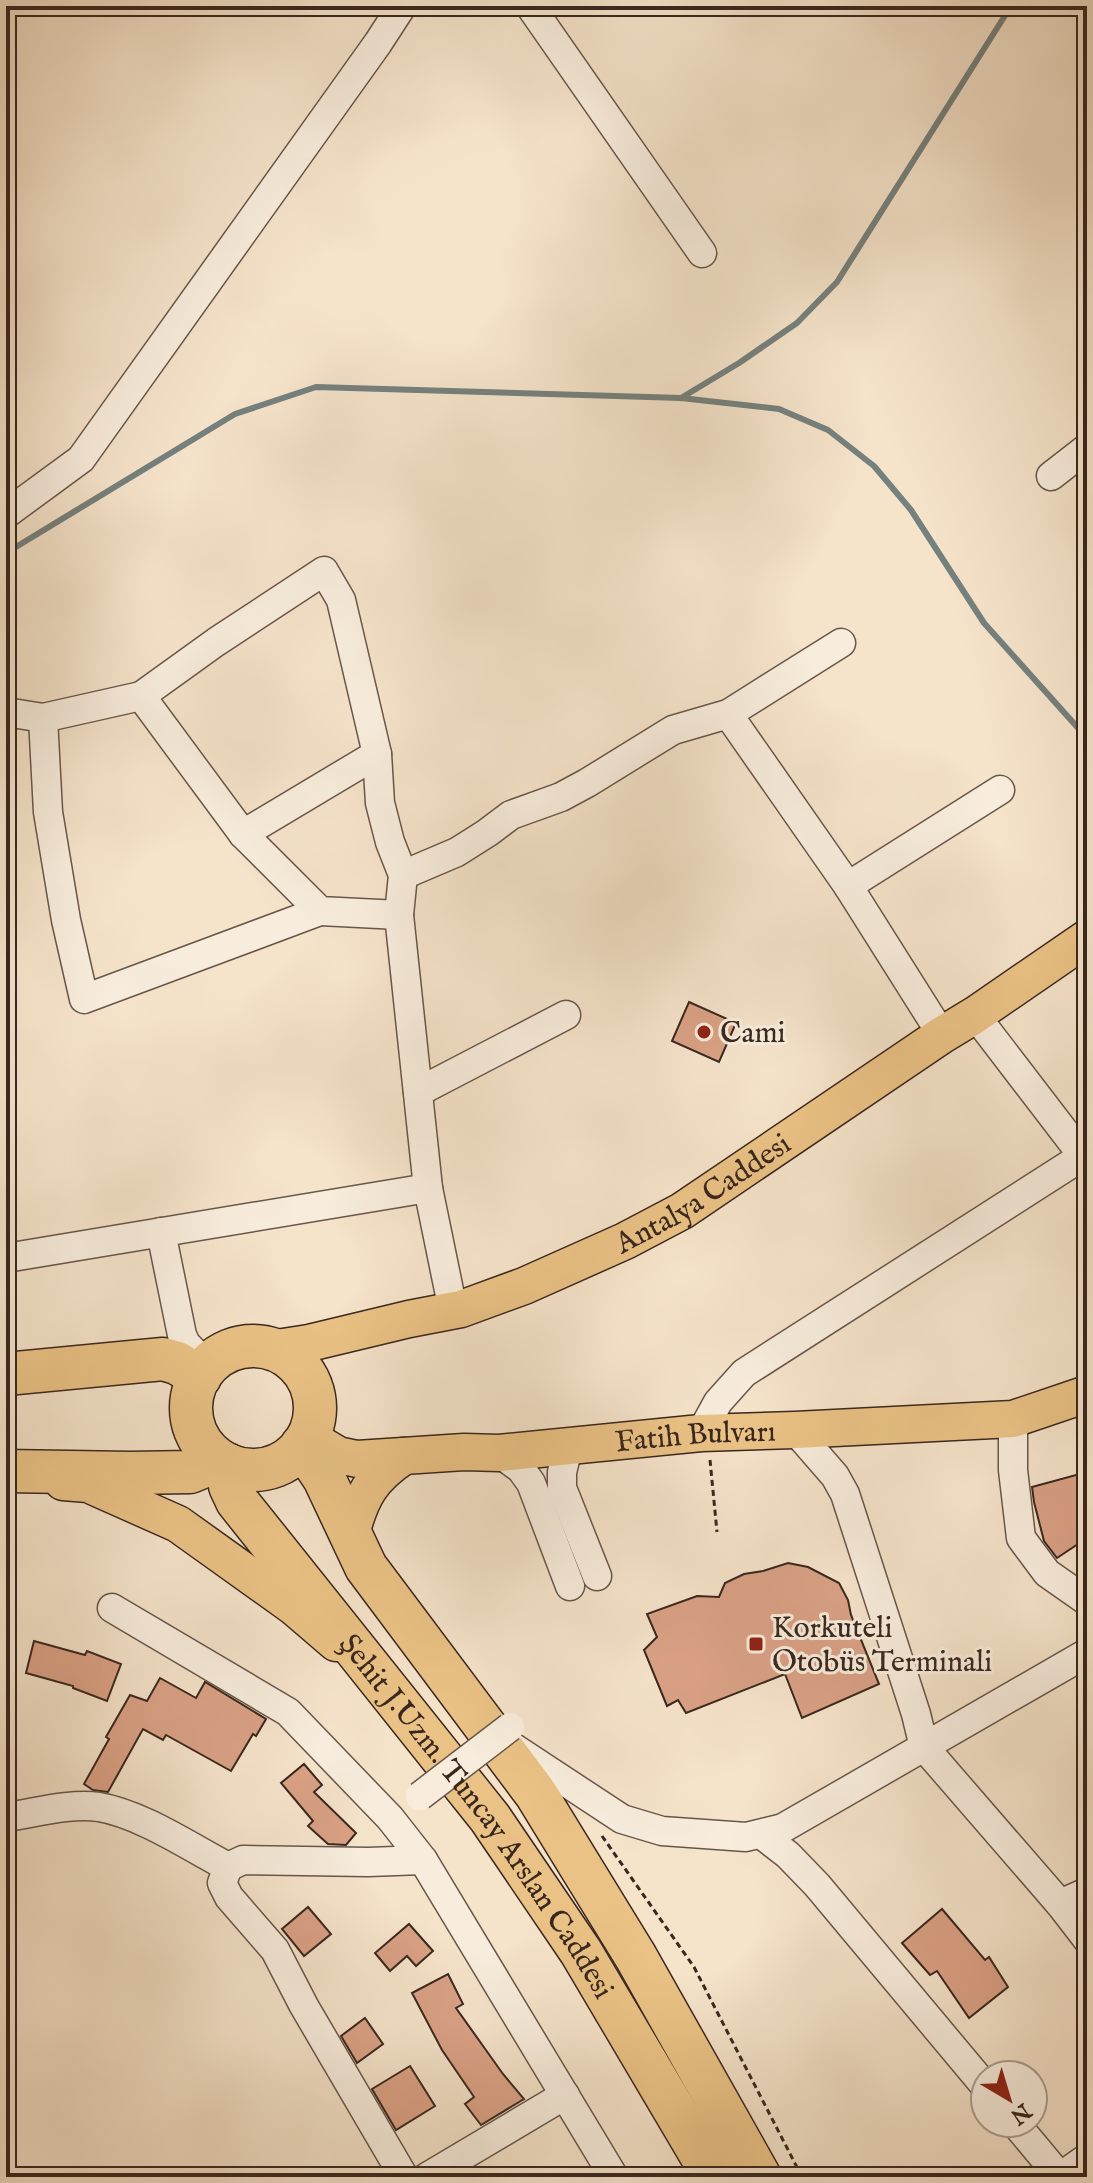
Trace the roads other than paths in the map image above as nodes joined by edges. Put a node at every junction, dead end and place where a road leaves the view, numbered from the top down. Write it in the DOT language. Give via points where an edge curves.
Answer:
graph roads {
  1 [pos="402,6"];
  2 [pos="530,6"];
  3 [pos="702,253"];
  4 [pos="1087,448"];
  5 [pos="1051,476"];
  6 [pos="6,514"];
  7 [pos="841,643"];
  8 [pos="141,696"];
  9 [pos="6,712"];
  10 [pos="728,714"];
  11 [pos="43,718"];
  12 [pos="377,754"];
  13 [pos="1000,790"];
  14 [pos="243,834"];
  15 [pos="403,875"];
  16 [pos="848,886"];
  17 [pos="320,911"];
  18 [pos="399,915"];
  19 [pos="1087,938"];
  20 [pos="566,1015"];
  21 [pos="975,1015"];
  22 [pos="942,1035"];
  23 [pos="418,1092"];
  24 [pos="1085,1158"];
  25 [pos="428,1188"];
  26 [pos="161,1232"];
  27 [pos="6,1258"];
  28 [pos="453,1310"];
  29 [pos="270,1349"];
  30 [pos="204,1372"];
  31 [pos="6,1374"];
  32 [pos="1087,1394"];
  33 [pos="1013,1419"];
  34 [pos="795,1430"];
  35 [pos="305,1441"];
  36 [pos="579,1444"];
  37 [pos="705,1446"];
  38 [pos="499,1453"];
  39 [pos="404,1456"];
  40 [pos="224,1463"];
  41 [pos="6,1473"];
  42 [pos="351,1534"];
  43 [pos="597,1576"];
  44 [pos="570,1586"];
  45 [pos="1087,1601"];
  46 [pos="112,1608"];
  47 [pos="1087,1653"];
  48 [pos="380,1680"];
  49 [pos="499,1728"];
  50 [pos="924,1747"];
  51 [pos="420,1796"];
  52 [pos="6,1817"];
  53 [pos="761,1834"];
  54 [pos="423,1860"];
  55 [pos="228,1867"];
  56 [pos="1087,1892"];
  57 [pos="1060,1904"];
  58 [pos="1087,1939"];
  59 [pos="969,2067"];
  60 [pos="565,2095"];
  61 [pos="1028,2139"];
  62 [pos="1087,2158"];
  63 [pos="404,2177"];
  64 [pos="427,2177"];
  65 [pos="614,2177"];
  66 [pos="714,2177"];
  67 [pos="760,2177"];
  68 [pos="1060,2177"];
  1 -- 6 [label="street" via="81,459"];
  2 -- 3 [label="street"];
  4 -- 5 [label="street"];
  7 -- 10 [label="street"];
  8 -- 11 [label="street"];
  8 -- 12 [label="street" via="324,571 341,600"];
  8 -- 14 [label="street"];
  9 -- 11 [label="street"];
  10 -- 15 [label="street" via="673,730 561,797 511,815 457,852"];
  10 -- 16 [label="street"];
  11 -- 17 [label="street" via="48,812 84,999"];
  12 -- 14 [label="street"];
  12 -- 15 [label="street" via="380,803"];
  13 -- 16 [label="street"];
  14 -- 17 [label="street"];
  15 -- 18 [label="street"];
  16 -- 22 [label="street"];
  17 -- 18 [label="street"];
  18 -- 23 [label="street"];
  19 -- 21 [label="main road, Antalya Caddesi"];
  20 -- 23 [label="street"];
  21 -- 22 [label="main road, Antalya Caddesi"];
  21 -- 24 [label="street"];
  22 -- 28 [label="main road, Antalya Caddesi" via="682,1211 524,1286"];
  23 -- 25 [label="street"];
  24 -- 37 [label="street" via="744,1373 718,1402"];
  25 -- 26 [label="street"];
  25 -- 28 [label="street"];
  26 -- 27 [label="street"];
  26 -- 30 [label="street" via="182,1335"];
  28 -- 29 [label="main road, Antalya Caddesi"];
  29 -- 30 [label="highway" via="240,1348 221,1355"];
  29 -- 35 [label="highway" via="296,1363 312,1388 314,1418"];
  30 -- 31 [label="highway" via="163,1359"];
  30 -- 40 [label="highway" via="192,1397 194,1428 204,1446"];
  32 -- 33 [label="main road, Fatih Bulvarı"];
  33 -- 34 [label="main road, Fatih Bulvarı"];
  33 -- 45 [label="street" via="1021,1538 1047,1573"];
  34 -- 37 [label="main road, Fatih Bulvarı"];
  34 -- 50 [label="street" via="845,1494"];
  35 -- 39 [label="main road, Fatih Bulvarı" via="357,1459"];
  35 -- 40 [label="highway" via="288,1459 269,1468 249,1470"];
  35 -- 42 [label="highway, Şehit J.Uzm. Tuncay Arslan Caddesi"];
  36 -- 37 [label="main road, Fatih Bulvarı"];
  36 -- 38 [label="main road, Fatih Bulvarı"];
  36 -- 43 [label="street" via="566,1456 562,1488"];
  38 -- 39 [label="main road, Fatih Bulvarı"];
  38 -- 44 [label="street" via="531,1483"];
  39 -- 42 [label="main road" via="368,1489"];
  40 -- 41 [label="highway" via="190,1472"];
  40 -- 48 [label="highway, Şehit J.Uzm. Tuncay Arslan Caddesi" via="237,1501"];
  41 -- 48 [label="main road" via="88,1484 178,1524 294,1607"];
  42 -- 49 [label="highway, Şehit J.Uzm. Tuncay Arslan Caddesi" via="366,1567"];
  46 -- 54 [label="street" via="288,1712"];
  47 -- 50 [label="street"];
  48 -- 66 [label="highway, Şehit J.Uzm. Tuncay Arslan Caddesi" via="490,1818 573,1940"];
  49 -- 51 [label="street, bridge"];
  49 -- 53 [label="street" via="622,1819 662,1831"];
  49 -- 67 [label="highway, Şehit J.Uzm. Tuncay Arslan Caddesi"];
  50 -- 53 [label="street" via="783,1828"];
  50 -- 57 [label="street"];
  52 -- 55 [label="street" via="98,1807 143,1821"];
  53 -- 59 [label="street" via="817,1885"];
  54 -- 55 [label="street" via="243,1860"];
  54 -- 60 [label="street"];
  55 -- 63 [label="street" via="222,1883 229,1897 275,1950"];
  56 -- 57 [label="street"];
  57 -- 58 [label="street"];
  60 -- 64 [label="street"];
  60 -- 65 [label="street"];
  61 -- 68 [label="street"];
  62 -- 68 [label="street"];
}
